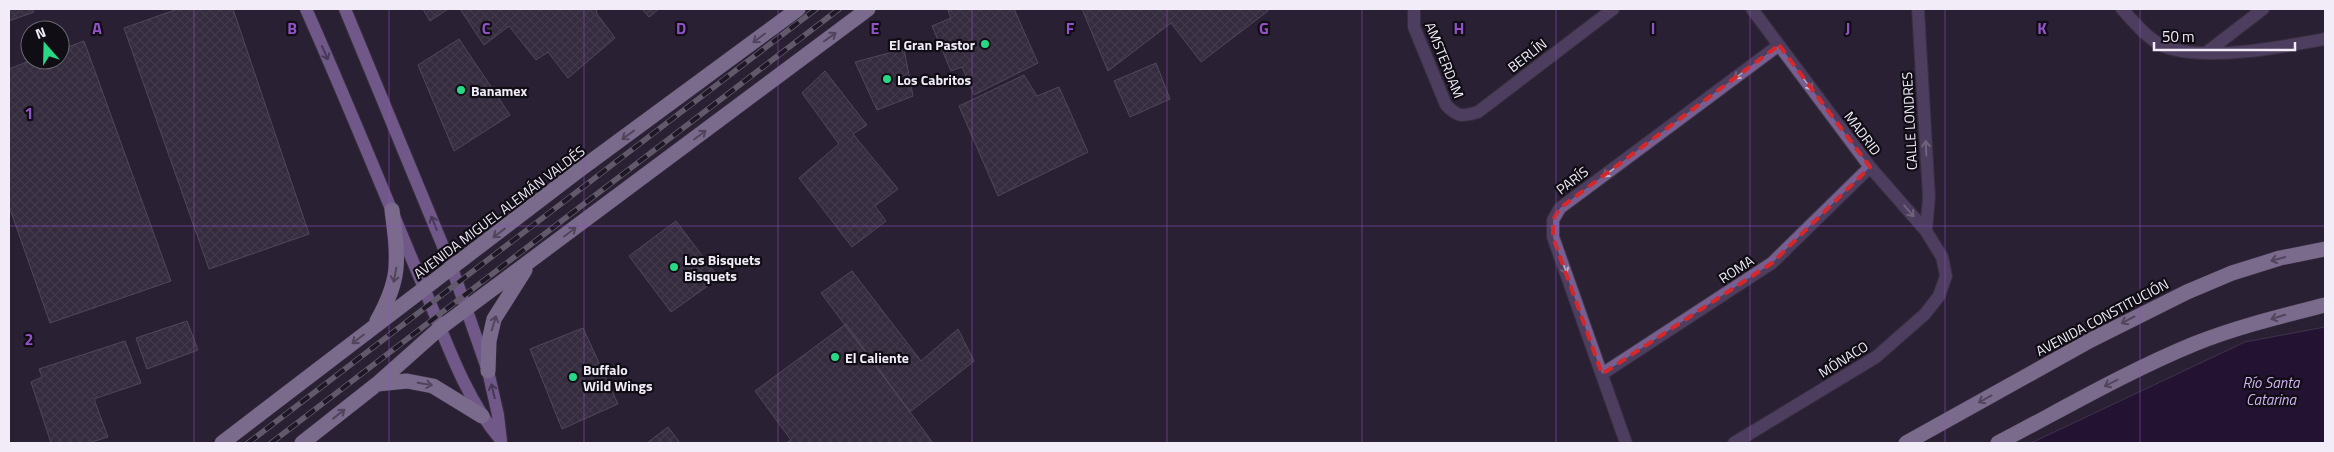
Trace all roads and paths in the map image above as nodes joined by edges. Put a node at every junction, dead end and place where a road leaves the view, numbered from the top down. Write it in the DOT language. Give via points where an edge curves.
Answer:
graph roads {
  1 [pos="306,9"];
  2 [pos="345,9"];
  3 [pos="798,9"];
  4 [pos="868,9"];
  5 [pos="1612,9"];
  6 [pos="1752,9"];
  7 [pos="1918,9"];
  8 [pos="2122,9"];
  9 [pos="2263,9"];
  10 [pos="1413,11"];
  11 [pos="2325,39"];
  12 [pos="1779,45"];
  13 [pos="2206,52"];
  14 [pos="1456,115"];
  15 [pos="1870,167"];
  16 [pos="392,210"];
  17 [pos="1926,231"];
  18 [pos="2325,248"];
  19 [pos="530,261"];
  20 [pos="452,268"];
  21 [pos="1946,276"];
  22 [pos="424,289"];
  23 [pos="2325,305"];
  24 [pos="465,309"];
  25 [pos="374,327"];
  26 [pos="440,328"];
  27 [pos="488,372"];
  28 [pos="1602,374"];
  29 [pos="377,384"];
  30 [pos="482,416"];
  31 [pos="501,441"];
  32 [pos="222,443"];
  33 [pos="302,443"];
  34 [pos="1626,443"];
  35 [pos="1734,443"];
  36 [pos="1906,443"];
  37 [pos="1998,443"];
  1 -- 16 [label="main road, one-way"];
  20 -- 2 [label="main road, one-way"];
  3 -- 20 [label="highway, AVENIDA MIGUEL ALEMÁN VALDÉS, one-way"];
  19 -- 4 [label="highway, one-way"];
  5 -- 14 [label="street, BERLÍN" via="1478,112"];
  6 -- 12 [label="street, MADRID"];
  17 -- 7 [label="street, CALLE LONDRES, one-way" via="1929,197"];
  8 -- 13 [label="street" via="2146,35 2172,49"];
  9 -- 13 [label="street"];
  10 -- 14 [label="street, AMSTERDAM" via="1414,27 1446,105"];
  11 -- 13 [label="street" via="2265,50"];
  12 -- 15 [label="street, MADRID, one-way"];
  12 -- 28 [label="street, PARÍS, one-way" via="1560,208 1553,220 1553,237"];
  15 -- 17 [label="street, MADRID, one-way"];
  15 -- 28 [label="street, ROMA" via="1772,263"];
  16 -- 22 [label="main road"];
  16 -- 25 [label="highway, one-way" via="396,277 386,306"];
  17 -- 21 [label="street, MADRID" via="1942,257"];
  18 -- 36 [label="highway, AVENIDA CONSTITUCIÓN, one-way" via="2232,273 2179,295"];
  19 -- 24 [label="highway"];
  27 -- 19 [label="highway, one-way" via="494,319"];
  20 -- 22 [label="highway, AVENIDA MIGUEL ALEMÁN VALDÉS"];
  20 -- 24 [label="main road"];
  21 -- 35 [label="street, MÓNACO" via="1939,296 1925,314 1876,357"];
  22 -- 25 [label="highway, AVENIDA MIGUEL ALEMÁN VALDÉS"];
  22 -- 26 [label="main road"];
  23 -- 37 [label="highway, one-way" via="2196,343 2120,378"];
  24 -- 26 [label="highway"];
  24 -- 27 [label="main road"];
  25 -- 32 [label="highway, AVENIDA MIGUEL ALEMÁN VALDÉS, one-way"];
  26 -- 29 [label="highway"];
  26 -- 30 [label="main road"];
  31 -- 27 [label="main road, one-way"];
  28 -- 34 [label="street, PARÍS"];
  29 -- 30 [label="highway, one-way" via="407,381 433,386"];
  33 -- 29 [label="highway, one-way"];
  30 -- 31 [label="main road"];
}
